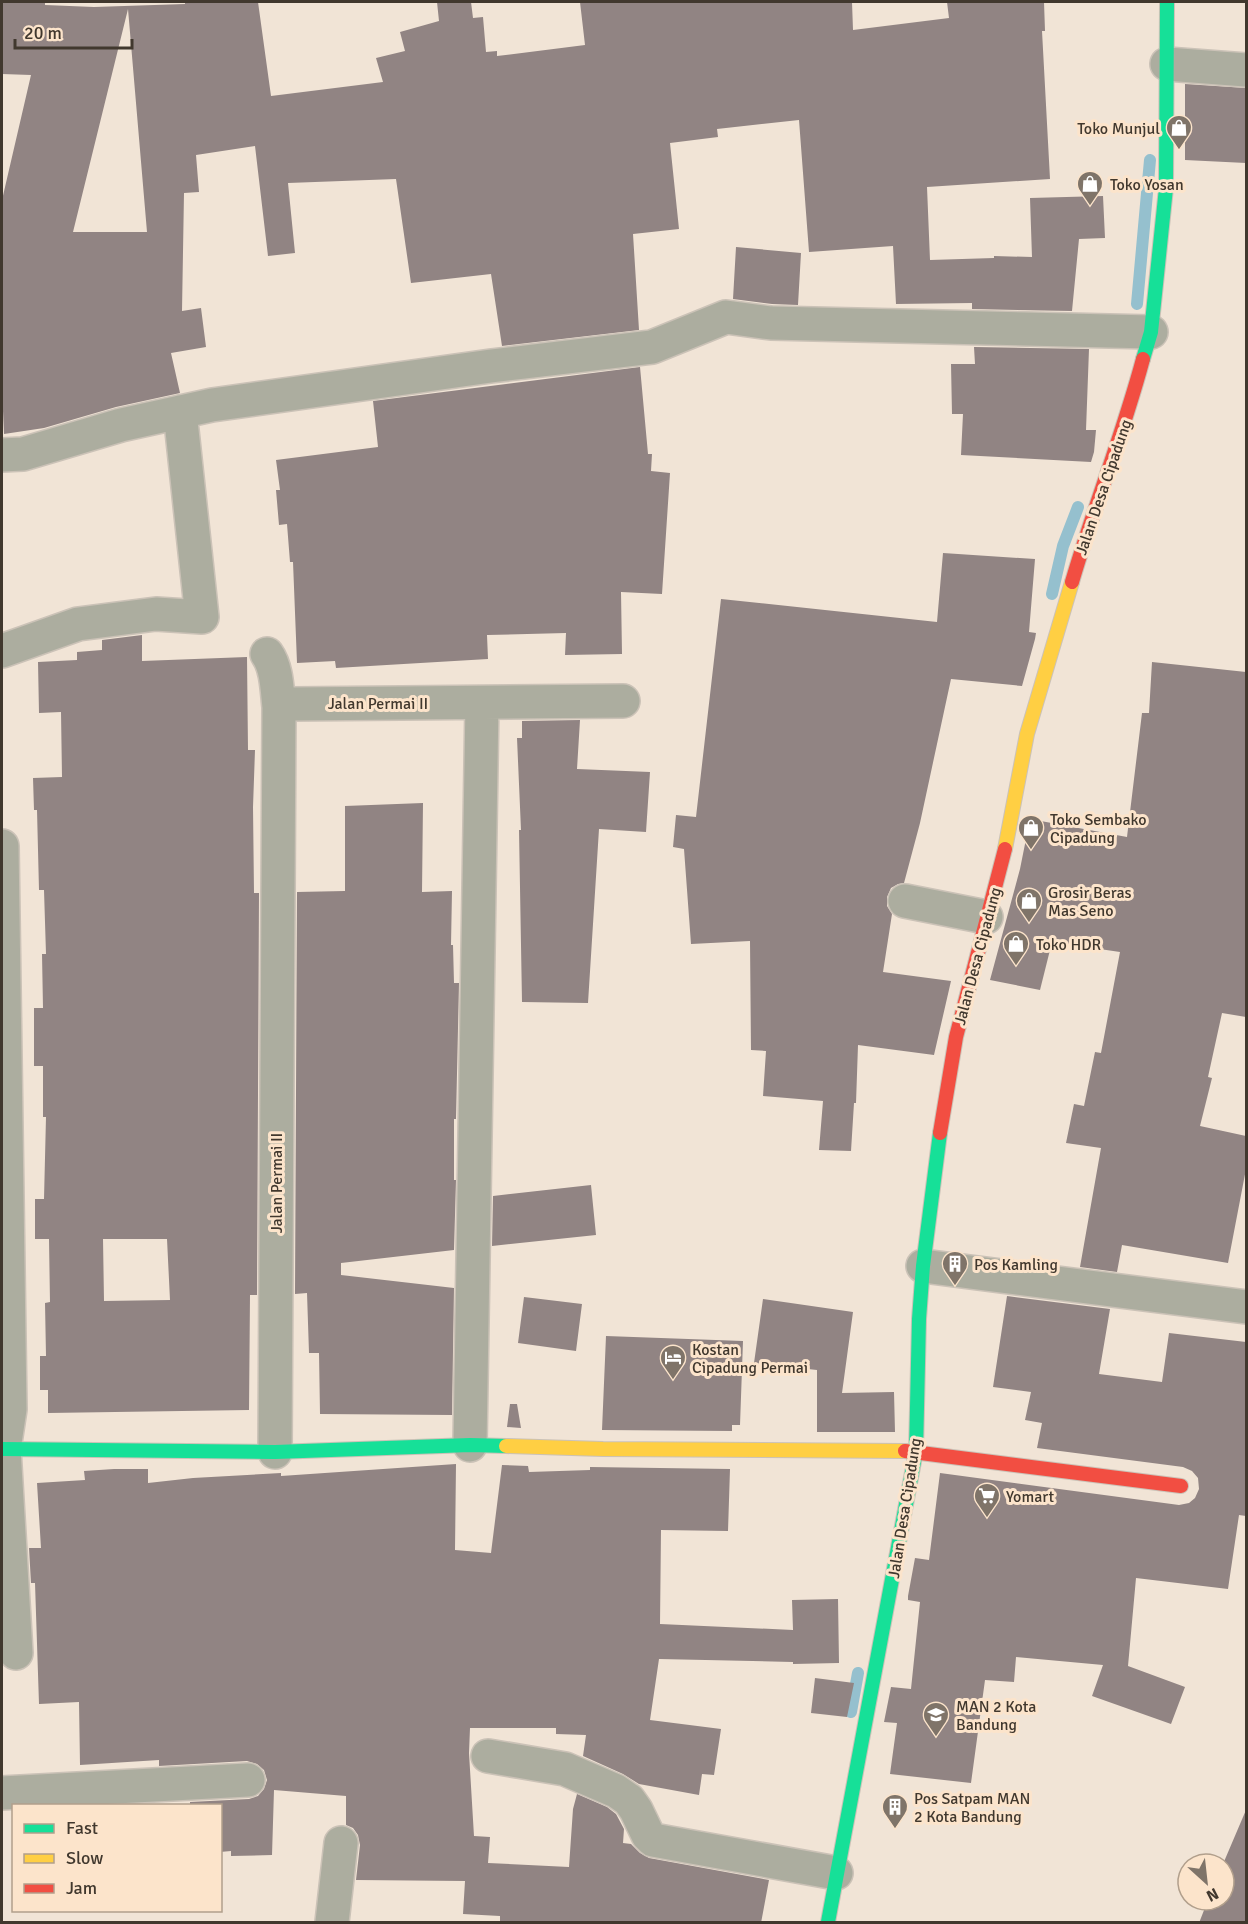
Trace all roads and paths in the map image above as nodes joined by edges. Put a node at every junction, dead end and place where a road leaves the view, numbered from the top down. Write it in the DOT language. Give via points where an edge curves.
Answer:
graph roads {
  1 [pos="1167,2"];
  2 [pos="1167,64"];
  3 [pos="1246,70"];
  4 [pos="1150,332"];
  5 [pos="180,412"];
  6 [pos="2,455"];
  7 [pos="2,651"];
  8 [pos="267,654"];
  9 [pos="623,701"];
  10 [pos="482,703"];
  11 [pos="279,706"];
  12 [pos="2,846"];
  13 [pos="905,901"];
  14 [pos="986,917"];
  15 [pos="923,1266"];
  16 [pos="1246,1307"];
  17 [pos="470,1445"];
  18 [pos="3,1449"];
  19 [pos="916,1451"];
  20 [pos="275,1452"];
  21 [pos="1181,1486"];
  22 [pos="16,1653"];
  23 [pos="488,1756"];
  24 [pos="248,1780"];
  25 [pos="2,1793"];
  26 [pos="341,1843"];
  27 [pos="836,1873"];
  28 [pos="332,1923"];
  29 [pos="828,1923"];
  1 -- 2 [label="street, Jalan Desa Cipadung"];
  2 -- 3 [label="street"];
  2 -- 4 [label="street, Jalan Desa Cipadung" via="1166,188"];
  4 -- 5 [label="street" via="771,323 726,317 652,347 306,391"];
  4 -- 14 [label="street, Jalan Desa Cipadung" via="1027,734 1002,864"];
  5 -- 6 [label="street" via="23,454"];
  5 -- 7 [label="street" via="202,617 156,614 78,624"];
  8 -- 11 [label="street" via="274,670"];
  9 -- 10 [label="street, Jalan Permai II"];
  10 -- 11 [label="street, Jalan Permai II"];
  10 -- 17 [label="street"];
  11 -- 20 [label="street, Jalan Permai II"];
  12 -- 18 [label="street" via="10,1409"];
  13 -- 14 [label="street"];
  14 -- 15 [label="street, Jalan Desa Cipadung" via="956,1037"];
  15 -- 16 [label="street"];
  15 -- 19 [label="street, Jalan Desa Cipadung"];
  17 -- 19 [label="street"];
  17 -- 20 [label="street"];
  18 -- 20 [label="street"];
  18 -- 22 [label="street"];
  19 -- 21 [label="street"];
  19 -- 27 [label="street, Jalan Desa Cipadung"];
  23 -- 27 [label="street" via="565,1769 616,1791 636,1810 653,1840"];
  24 -- 25 [label="street"];
  26 -- 28 [label="street"];
  27 -- 29 [label="street, Jalan Desa Cipadung"];
}
